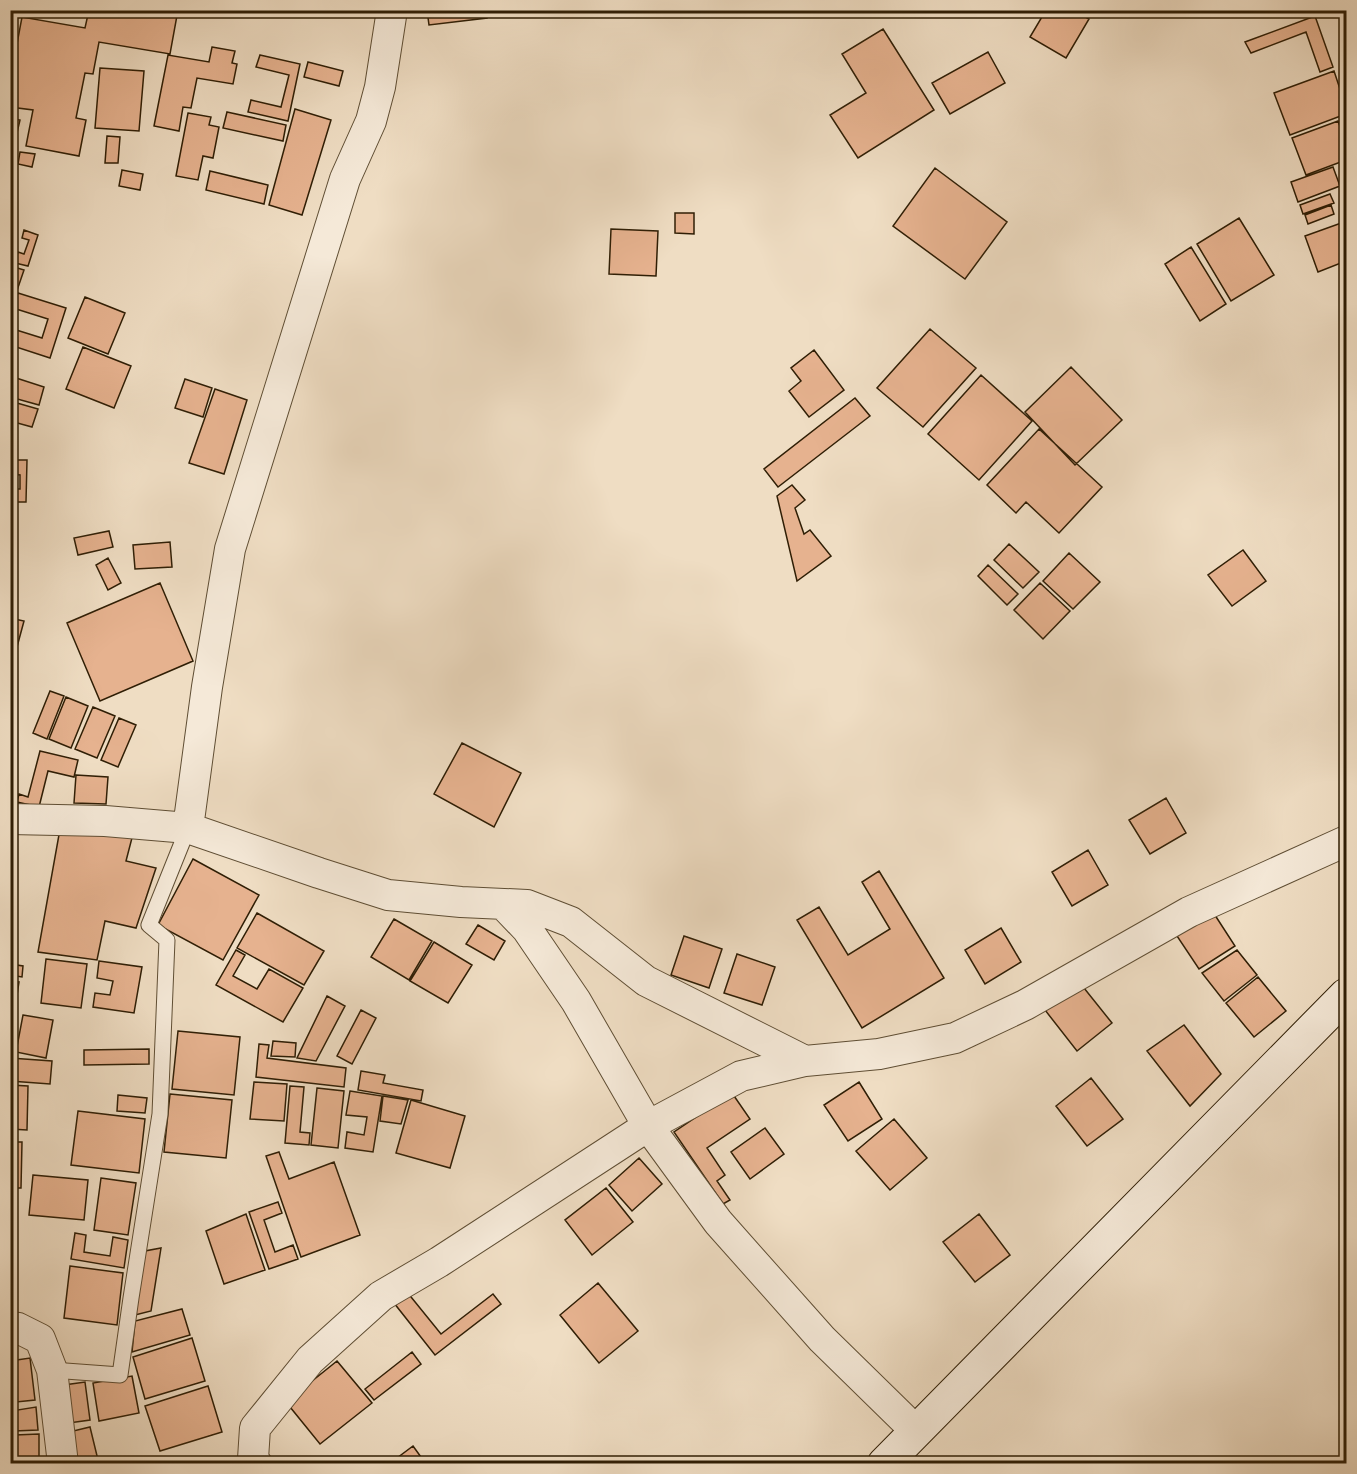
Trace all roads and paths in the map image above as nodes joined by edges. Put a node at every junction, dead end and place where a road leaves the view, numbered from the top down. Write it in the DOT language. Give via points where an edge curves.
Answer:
graph roads {
  1 [pos="392,10"];
  2 [pos="10,819"];
  3 [pos="188,828"];
  4 [pos="1347,842"];
  5 [pos="503,904"];
  6 [pos="1347,994"];
  7 [pos="805,1061"];
  8 [pos="648,1126"];
  9 [pos="10,1327"];
  10 [pos="52,1370"];
  11 [pos="916,1431"];
  12 [pos="63,1464"];
  13 [pos="257,1464"];
  14 [pos="885,1464"];
  1 -- 3 [label="street" via="371,121 345,179 230,549"];
  2 -- 3 [label="street"];
  3 -- 5 [label="street" via="388,895"];
  3 -- 10 [label="lane" via="149,926 167,940 160,1114 120,1375"];
  4 -- 7 [label="street" via="1189,912 1025,1005 955,1038 879,1054"];
  5 -- 7 [label="street" via="527,905 571,922 646,981"];
  5 -- 8 [label="street" via="527,929 576,1000"];
  6 -- 11 [label="street"];
  7 -- 8 [label="street" via="741,1076"];
  8 -- 11 [label="street" via="718,1222 822,1339"];
  8 -- 13 [label="street" via="381,1296 310,1360 255,1428 253,1459"];
  9 -- 10 [label="street" via="40,1339"];
  10 -- 12 [label="street"];
  11 -- 14 [label="street"];
}
